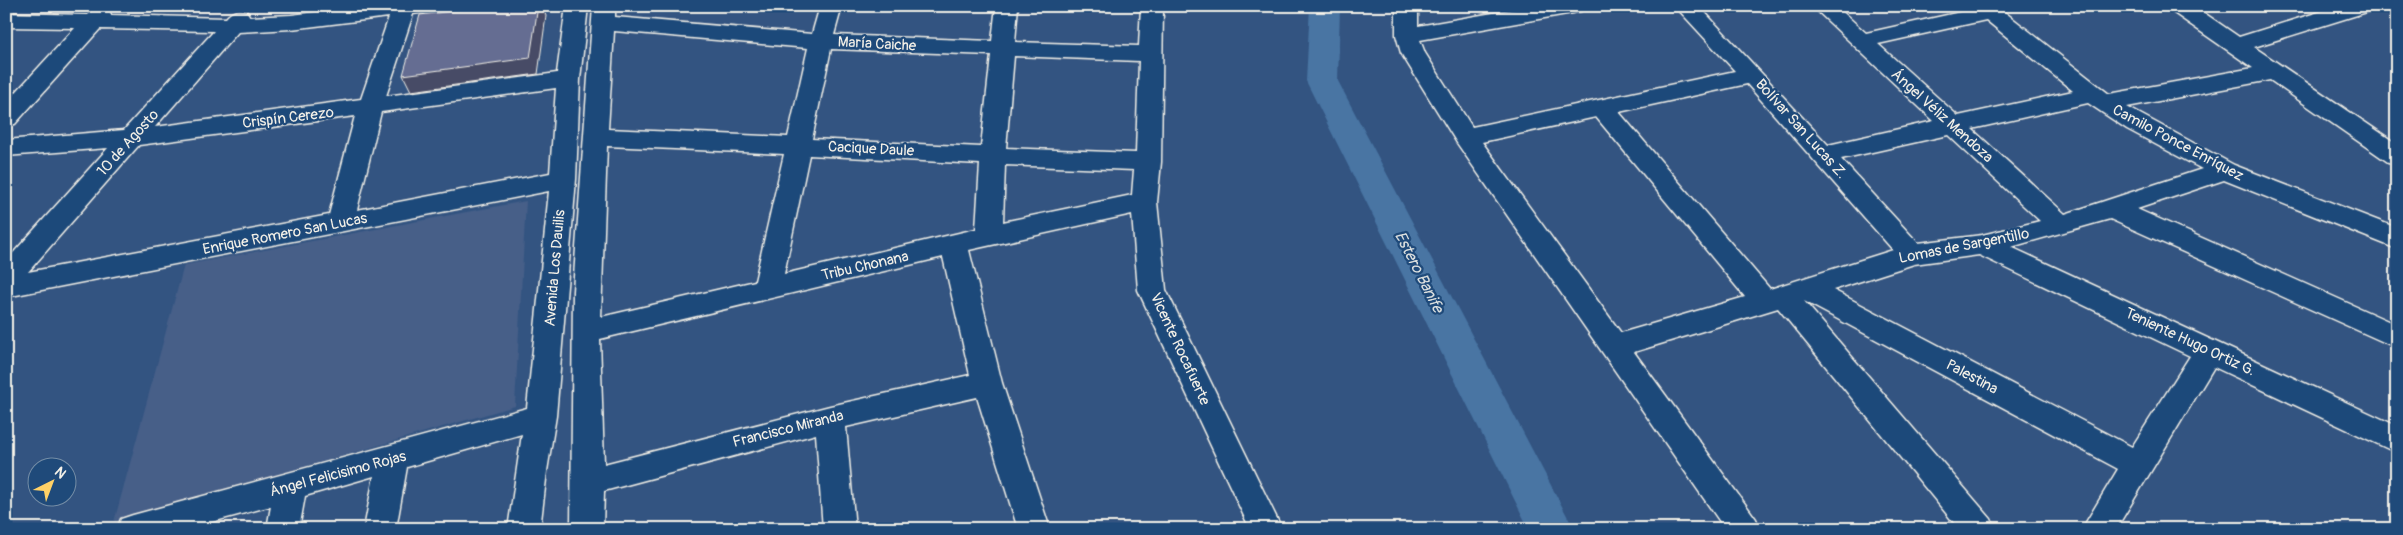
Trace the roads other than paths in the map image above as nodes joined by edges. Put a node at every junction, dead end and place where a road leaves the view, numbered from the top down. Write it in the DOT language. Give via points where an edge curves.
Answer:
graph roads {
  1 [pos="249,6"];
  2 [pos="577,6"];
  3 [pos="831,6"];
  4 [pos="1007,6"];
  5 [pos="1152,6"];
  6 [pos="1407,6"];
  7 [pos="1573,6"];
  8 [pos="1686,6"];
  9 [pos="1823,6"];
  10 [pos="2179,6"];
  11 [pos="2362,6"];
  12 [pos="410,7"];
  13 [pos="1986,9"];
  14 [pos="1528,10"];
  15 [pos="101,14"];
  16 [pos="603,15"];
  17 [pos="6,20"];
  18 [pos="232,25"];
  19 [pos="1407,34"];
  20 [pos="1860,41"];
  21 [pos="821,42"];
  22 [pos="2236,45"];
  23 [pos="1002,50"];
  24 [pos="1151,54"];
  25 [pos="2272,72"];
  26 [pos="1752,74"];
  27 [pos="568,78"];
  28 [pos="2099,98"];
  29 [pos="370,107"];
  30 [pos="1601,107"];
  31 [pos="6,118"];
  32 [pos="1951,125"];
  33 [pos="1466,136"];
  34 [pos="595,137"];
  35 [pos="132,138"];
  36 [pos="798,145"];
  37 [pos="6,148"];
  38 [pos="1824,154"];
  39 [pos="2397,156"];
  40 [pos="993,157"];
  41 [pos="1148,162"];
  42 [pos="2225,171"];
  43 [pos="563,180"];
  44 [pos="1144,202"];
  45 [pos="2110,208"];
  46 [pos="340,224"];
  47 [pos="2061,225"];
  48 [pos="989,235"];
  49 [pos="2397,239"];
  50 [pos="954,245"];
  51 [pos="1982,246"];
  52 [pos="1912,254"];
  53 [pos="6,279"];
  54 [pos="6,288"];
  55 [pos="767,290"];
  56 [pos="1785,295"];
  57 [pos="586,331"];
  58 [pos="2397,337"];
  59 [pos="1616,346"];
  60 [pos="2209,350"];
  61 [pos="987,383"];
  62 [pos="542,416"];
  63 [pos="830,418"];
  64 [pos="2397,440"];
  65 [pos="393,459"];
  66 [pos="2138,465"];
  67 [pos="530,471"];
  68 [pos="590,481"];
  69 [pos="291,488"];
  70 [pos="182,522"];
  71 [pos="133,529"];
  72 [pos="282,529"];
  73 [pos="380,529"];
  74 [pos="524,529"];
  75 [pos="536,529"];
  76 [pos="587,529"];
  77 [pos="839,529"];
  78 [pos="1034,529"];
  79 [pos="1266,529"];
  80 [pos="1744,529"];
  81 [pos="1979,529"];
  82 [pos="2098,529"];
  1 -- 18 [label="street, 10 de Agosto"];
  2 -- 27 [label="street, Avenida Los Dauilis"];
  3 -- 21 [label="street"];
  4 -- 23 [label="street"];
  5 -- 24 [label="street, Vicente Rocafuerte"];
  6 -- 19 [label="street"];
  7 -- 14 [label="street"];
  8 -- 26 [label="street, Bolívar San Lucas Z."];
  9 -- 20 [label="street, Ángel Véliz Mendoza"];
  10 -- 22 [label="street"];
  11 -- 22 [label="street"];
  12 -- 18 [label="street" via="291,22"];
  12 -- 29 [label="street"];
  13 -- 20 [label="street"];
  13 -- 28 [label="street, Camilo Ponce Enríquez"];
  14 -- 19 [label="street"];
  15 -- 17 [label="street"];
  15 -- 18 [label="street"];
  15 -- 31 [label="street"];
  16 -- 21 [label="street, María Caiche"];
  16 -- 34 [label="street, Avenida Los Dauilis"];
  18 -- 35 [label="street, 10 de Agosto"];
  19 -- 33 [label="street" via="1413,53"];
  20 -- 32 [label="street, Ángel Véliz Mendoza"];
  21 -- 23 [label="street, María Caiche"];
  21 -- 36 [label="street"];
  22 -- 25 [label="street"];
  23 -- 24 [label="street, María Caiche"];
  23 -- 40 [label="street"];
  24 -- 41 [label="street, Vicente Rocafuerte"];
  25 -- 28 [label="street"];
  25 -- 39 [label="street"];
  26 -- 30 [label="street"];
  26 -- 38 [label="street, Bolívar San Lucas Z."];
  27 -- 29 [label="street, Crispín Cerezo"];
  27 -- 43 [label="street, Avenida Los Dauilis"];
  28 -- 32 [label="street"];
  28 -- 42 [label="street, Camilo Ponce Enríquez" via="2136,123"];
  29 -- 35 [label="street, Crispín Cerezo"];
  29 -- 46 [label="street"];
  30 -- 33 [label="street"];
  30 -- 56 [label="street"];
  32 -- 38 [label="street"];
  32 -- 47 [label="street, Ángel Véliz Mendoza"];
  33 -- 59 [label="street"];
  34 -- 36 [label="street, Cacique Daule"];
  34 -- 57 [label="street, Avenida Los Dauilis"];
  35 -- 37 [label="street, Crispín Cerezo"];
  35 -- 53 [label="street, 10 de Agosto"];
  36 -- 40 [label="street, Cacique Daule"];
  36 -- 55 [label="street"];
  38 -- 52 [label="street, Bolívar San Lucas Z."];
  40 -- 41 [label="street, Cacique Daule"];
  40 -- 48 [label="street"];
  41 -- 44 [label="street, Vicente Rocafuerte"];
  42 -- 45 [label="street, Lomas de Sargentillo"];
  42 -- 49 [label="street, Camilo Ponce Enríquez"];
  43 -- 46 [label="street, Enrique Romero San Lucas"];
  43 -- 62 [label="street, Avenida Los Dauilis"];
  44 -- 48 [label="street, Tribu Chonana"];
  44 -- 79 [label="street, Vicente Rocafuerte" via="1152,290"];
  45 -- 47 [label="street, Lomas de Sargentillo"];
  45 -- 58 [label="street"];
  46 -- 54 [label="street, Enrique Romero San Lucas"];
  47 -- 51 [label="street, Lomas de Sargentillo"];
  48 -- 50 [label="street, Tribu Chonana"];
  50 -- 55 [label="street, Tribu Chonana"];
  50 -- 61 [label="street"];
  51 -- 52 [label="street, Lomas de Sargentillo"];
  51 -- 60 [label="street, Teniente Hugo Ortiz G."];
  52 -- 56 [label="street, Lomas de Sargentillo"];
  55 -- 57 [label="street, Tribu Chonana"];
  56 -- 59 [label="street, Lomas de Sargentillo"];
  56 -- 66 [label="street, Palestina"];
  56 -- 81 [label="street"];
  57 -- 68 [label="street, Avenida Los Dauilis"];
  59 -- 80 [label="street"];
  60 -- 64 [label="street, Teniente Hugo Ortiz G."];
  60 -- 66 [label="street"];
  61 -- 63 [label="street, Francisco Miranda"];
  61 -- 78 [label="street"];
  62 -- 65 [label="street, Ángel Felicisimo Rojas"];
  62 -- 67 [label="street, Avenida Los Dauilis"];
  63 -- 68 [label="street, Francisco Miranda"];
  63 -- 77 [label="street"];
  65 -- 69 [label="street, Ángel Felicisimo Rojas"];
  65 -- 73 [label="street"];
  66 -- 82 [label="street"];
  67 -- 74 [label="street, Avenida Los Dauilis"];
  67 -- 75 [label="street"];
  68 -- 76 [label="street, Avenida Los Dauilis"];
  69 -- 70 [label="street, Ángel Felicisimo Rojas"];
  69 -- 72 [label="street"];
  70 -- 71 [label="street, Ángel Felicisimo Rojas"];
}
